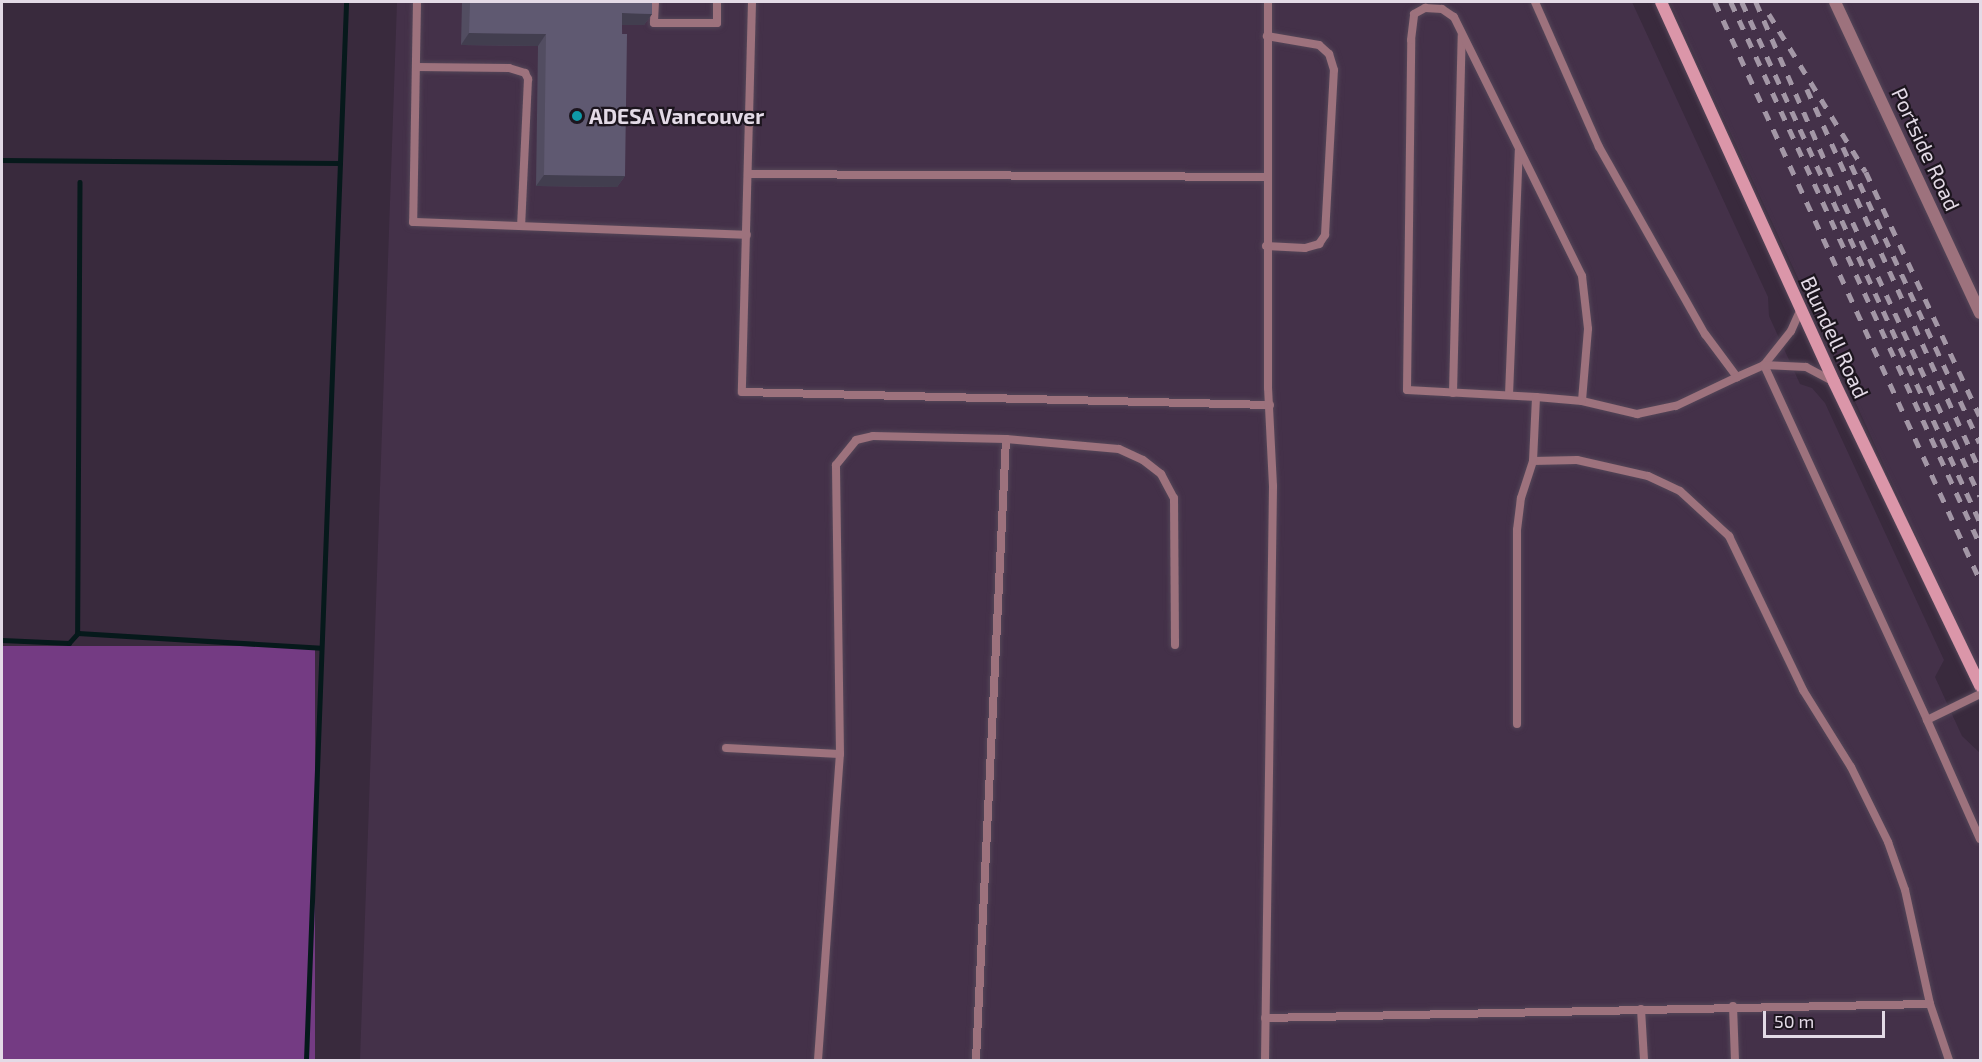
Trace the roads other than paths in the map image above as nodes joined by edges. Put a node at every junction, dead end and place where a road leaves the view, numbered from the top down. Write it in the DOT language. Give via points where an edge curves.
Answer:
graph roads {
  1 [pos="417,2"];
  2 [pos="655,2"];
  3 [pos="717,2"];
  4 [pos="752,2"];
  5 [pos="1268,2"];
  6 [pos="1535,2"];
  7 [pos="1661,2"];
  8 [pos="1835,2"];
  9 [pos="1462,34"];
  10 [pos="1267,36"];
  11 [pos="417,67"];
  12 [pos="1519,149"];
  13 [pos="749,174"];
  14 [pos="1266,177"];
  15 [pos="521,226"];
  16 [pos="747,235"];
  17 [pos="1266,246"];
  18 [pos="1801,309"];
  19 [pos="1980,313"];
  20 [pos="1764,365"];
  21 [pos="1737,377"];
  22 [pos="1833,382"];
  23 [pos="1453,393"];
  24 [pos="1509,395"];
  25 [pos="1536,397"];
  26 [pos="1582,401"];
  27 [pos="1270,405"];
  28 [pos="1006,439"];
  29 [pos="1533,461"];
  30 [pos="1175,645"];
  31 [pos="1980,686"];
  32 [pos="1980,694"];
  33 [pos="1927,720"];
  34 [pos="1517,724"];
  35 [pos="726,748"];
  36 [pos="840,754"];
  37 [pos="1980,839"];
  38 [pos="1930,1004"];
  39 [pos="1733,1006"];
  40 [pos="1641,1009"];
  41 [pos="1265,1018"];
  42 [pos="818,1060"];
  43 [pos="976,1060"];
  44 [pos="1264,1060"];
  45 [pos="1644,1060"];
  46 [pos="1735,1060"];
  47 [pos="1949,1060"];
  1 -- 11 [label="lane"];
  2 -- 3 [label="lane" via="654,23 717,23"];
  4 -- 13 [label="lane"];
  5 -- 10 [label="lane"];
  6 -- 21 [label="lane" via="1599,147 1705,334"];
  7 -- 18 [label="main road, Blundell Road"];
  8 -- 19 [label="street, Portside Road"];
  9 -- 12 [label="lane"];
  9 -- 23 [label="lane"];
  9 -- 23 [label="lane" via="1454,17 1442,9 1425,8 1414,14 1407,390"];
  10 -- 14 [label="lane"];
  10 -- 17 [label="lane" via="1319,45 1329,54 1334,70 1325,235 1319,244 1305,248"];
  11 -- 15 [label="lane" via="509,68 525,73 528,79"];
  11 -- 15 [label="lane" via="412,222"];
  12 -- 24 [label="lane"];
  12 -- 26 [label="lane" via="1582,276 1588,330"];
  13 -- 14 [label="lane"];
  13 -- 16 [label="lane"];
  14 -- 17 [label="lane"];
  15 -- 16 [label="lane"];
  16 -- 27 [label="lane" via="742,392"];
  17 -- 27 [label="lane"];
  18 -- 20 [label="lane" via="1791,331"];
  18 -- 22 [label="main road, Blundell Road"];
  20 -- 21 [label="lane"];
  20 -- 22 [label="lane" via="1806,368"];
  20 -- 33 [label="lane"];
  21 -- 26 [label="lane" via="1676,406 1637,414"];
  22 -- 31 [label="main road, Blundell Road"];
  23 -- 24 [label="lane"];
  24 -- 25 [label="lane"];
  25 -- 26 [label="lane"];
  25 -- 29 [label="lane"];
  27 -- 41 [label="lane" via="1273,486"];
  28 -- 30 [label="lane" via="1119,449 1161,474 1174,498"];
  28 -- 36 [label="lane" via="873,436 856,440 836,465"];
  28 -- 43 [label="lane"];
  29 -- 34 [label="lane" via="1521,498 1517,530"];
  29 -- 38 [label="lane" via="1577,460 1648,476 1680,491 1729,536 1803,690 1851,767 1888,842 1905,890"];
  32 -- 33 [label="lane"];
  33 -- 37 [label="lane"];
  35 -- 36 [label="lane"];
  36 -- 42 [label="lane"];
  38 -- 39 [label="lane"];
  38 -- 47 [label="lane"];
  39 -- 40 [label="lane"];
  39 -- 46 [label="lane"];
  40 -- 41 [label="lane"];
  40 -- 45 [label="lane"];
  41 -- 44 [label="lane"];
}
